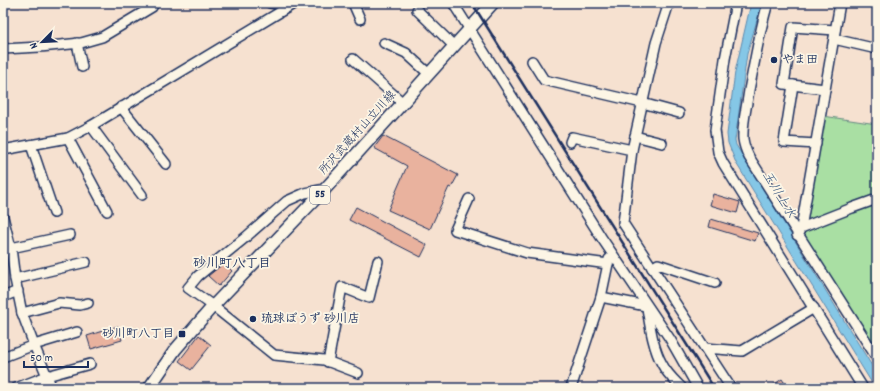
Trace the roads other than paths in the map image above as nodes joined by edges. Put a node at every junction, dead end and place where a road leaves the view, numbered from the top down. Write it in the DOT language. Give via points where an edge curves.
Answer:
graph roads {
  1 [pos="154,3"];
  2 [pos="270,3"];
  3 [pos="353,3"];
  4 [pos="452,3"];
  5 [pos="669,3"];
  6 [pos="736,3"];
  7 [pos="768,3"];
  8 [pos="840,3"];
  9 [pos="293,4"];
  10 [pos="488,5"];
  11 [pos="417,10"];
  12 [pos="360,19"];
  13 [pos="470,29"];
  14 [pos="834,35"];
  15 [pos="384,43"];
  16 [pos="77,44"];
  17 [pos="454,46"];
  18 [pos="3,49"];
  19 [pos="877,49"];
  20 [pos="353,59"];
  21 [pos="532,61"];
  22 [pos="82,67"];
  23 [pos="429,74"];
  24 [pos="793,85"];
  25 [pos="825,89"];
  26 [pos="403,103"];
  27 [pos="642,103"];
  28 [pos="121,107"];
  29 [pos="679,113"];
  30 [pos="91,126"];
  31 [pos="635,136"];
  32 [pos="68,138"];
  33 [pos="570,142"];
  34 [pos="662,143"];
  35 [pos="816,144"];
  36 [pos="31,145"];
  37 [pos="3,150"];
  38 [pos="632,150"];
  39 [pos="166,164"];
  40 [pos="325,189"];
  41 [pos="142,195"];
  42 [pos="469,199"];
  43 [pos="877,199"];
  44 [pos="107,211"];
  45 [pos="54,213"];
  46 [pos="3,217"];
  47 [pos="800,232"];
  48 [pos="5,234"];
  49 [pos="70,235"];
  50 [pos="11,248"];
  51 [pos="610,252"];
  52 [pos="378,261"];
  53 [pos="86,262"];
  54 [pos="608,264"];
  55 [pos="652,268"];
  56 [pos="15,279"];
  57 [pos="714,283"];
  58 [pos="18,291"];
  59 [pos="3,297"];
  60 [pos="601,297"];
  61 [pos="88,303"];
  62 [pos="213,306"];
  63 [pos="646,306"];
  64 [pos="814,308"];
  65 [pos="22,313"];
  66 [pos="77,332"];
  67 [pos="34,345"];
  68 [pos="705,348"];
  69 [pos="3,356"];
  70 [pos="877,358"];
  71 [pos="328,362"];
  72 [pos="90,364"];
  73 [pos="358,373"];
  74 [pos="47,376"];
  75 [pos="16,388"];
  76 [pos="52,388"];
  77 [pos="149,388"];
  78 [pos="571,388"];
  79 [pos="682,388"];
  80 [pos="698,388"];
  81 [pos="731,388"];
  82 [pos="863,388"];
  1 -- 16 [label="street" via="152,7 102,37"];
  2 -- 9 [label="street"];
  3 -- 12 [label="street"];
  4 -- 13 [label="street"];
  5 -- 27 [label="street" via="656,43"];
  6 -- 64 [label="street" via="715,130 718,152"];
  7 -- 47 [label="street" via="756,50 744,120 744,141 749,157"];
  8 -- 14 [label="street"];
  9 -- 28 [label="street"];
  10 -- 13 [label="main road, 所沢武蔵村山立川線 / 55"];
  11 -- 17 [label="street"];
  13 -- 17 [label="main road, 所沢武蔵村山立川線 / 55"];
  13 -- 51 [label="street"];
  14 -- 19 [label="street"];
  14 -- 24 [label="street" via="793,27 784,84"];
  14 -- 25 [label="street"];
  15 -- 23 [label="street" via="406,53"];
  16 -- 18 [label="street"];
  16 -- 22 [label="street"];
  17 -- 23 [label="main road, 所沢武蔵村山立川線 / 55"];
  20 -- 26 [label="street"];
  21 -- 27 [label="street" via="544,80"];
  23 -- 26 [label="main road, 所沢武蔵村山立川線 / 55"];
  24 -- 25 [label="street"];
  24 -- 35 [label="street" via="784,142"];
  25 -- 35 [label="street"];
  26 -- 40 [label="main road, 所沢武蔵村山立川線 / 55"];
  27 -- 29 [label="street"];
  27 -- 31 [label="street"];
  28 -- 30 [label="street"];
  28 -- 39 [label="street"];
  30 -- 32 [label="street"];
  30 -- 41 [label="street"];
  31 -- 34 [label="street"];
  31 -- 38 [label="street"];
  32 -- 36 [label="street"];
  32 -- 44 [label="street"];
  33 -- 38 [label="street" via="572,137"];
  35 -- 47 [label="street"];
  36 -- 37 [label="street"];
  36 -- 45 [label="street"];
  38 -- 55 [label="street" via="623,223"];
  40 -- 62 [label="main road, 所沢武蔵村山立川線 / 55"];
  40 -- 62 [label="street" via="287,200 198,276 188,288"];
  42 -- 54 [label="street" via="455,230 527,253"];
  43 -- 47 [label="street"];
  46 -- 48 [label="street"];
  47 -- 70 [label="street"];
  48 -- 50 [label="street"];
  49 -- 50 [label="street"];
  50 -- 56 [label="street"];
  51 -- 54 [label="street"];
  51 -- 63 [label="street"];
  52 -- 71 [label="street" via="369,298 342,287"];
  53 -- 56 [label="street"];
  54 -- 60 [label="street"];
  55 -- 57 [label="street" via="658,264"];
  55 -- 68 [label="street"];
  56 -- 58 [label="street"];
  58 -- 59 [label="street"];
  58 -- 65 [label="street"];
  60 -- 63 [label="street"];
  60 -- 78 [label="street"];
  61 -- 65 [label="street" via="59,303"];
  62 -- 71 [label="street" via="274,355"];
  62 -- 77 [label="main road, 所沢武蔵村山立川線 / 55" via="175,350"];
  63 -- 79 [label="street" via="659,358 670,376"];
  63 -- 80 [label="street" via="670,339"];
  64 -- 68 [label="street" via="742,351"];
  64 -- 82 [label="street"];
  65 -- 67 [label="street"];
  66 -- 67 [label="street"];
  67 -- 69 [label="street"];
  67 -- 74 [label="street"];
  68 -- 81 [label="street"];
  71 -- 73 [label="street"];
  72 -- 74 [label="street"];
  74 -- 75 [label="street"];
  74 -- 76 [label="street"];
}
